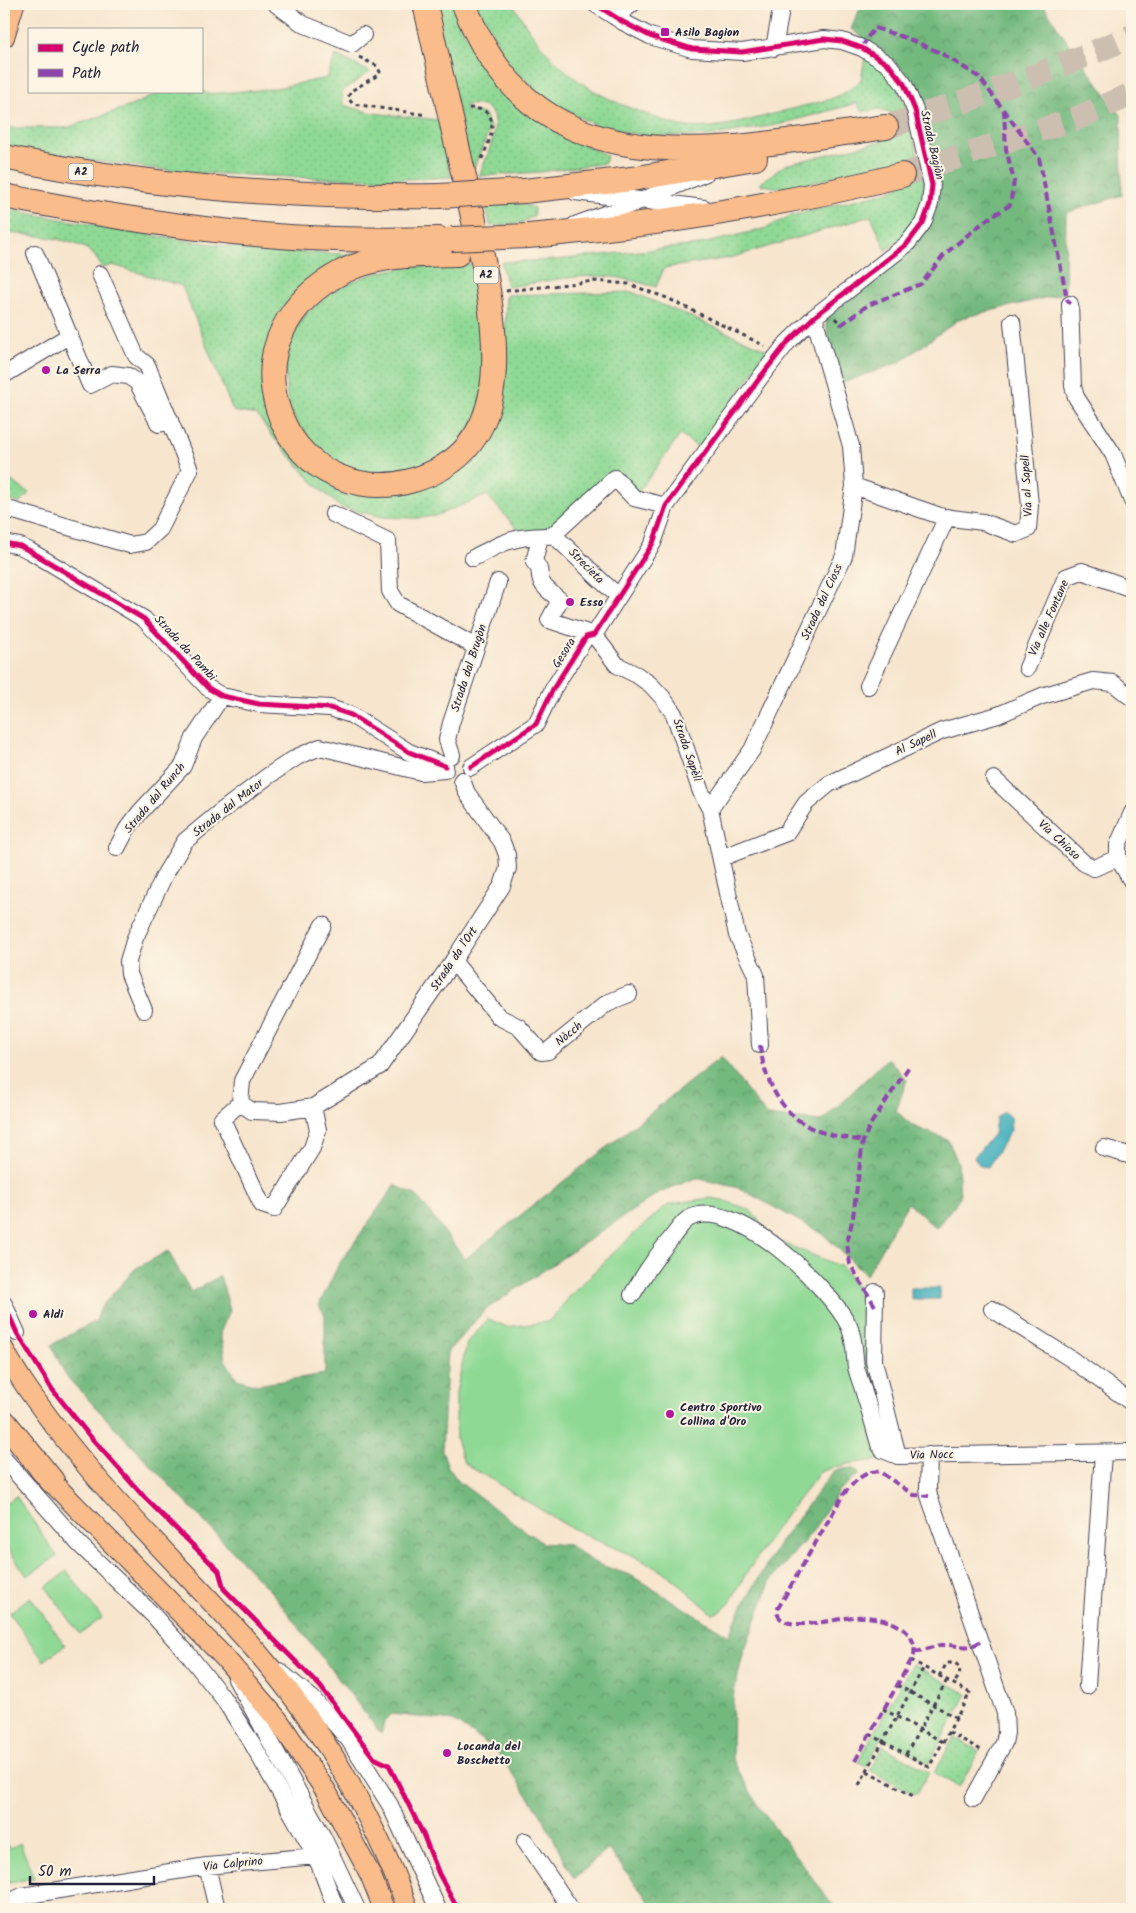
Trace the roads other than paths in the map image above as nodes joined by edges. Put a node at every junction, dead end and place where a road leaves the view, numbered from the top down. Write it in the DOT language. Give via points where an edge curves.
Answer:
graph roads {
  1 [pos="14,4"];
  2 [pos="276,4"];
  3 [pos="425,4"];
  4 [pos="464,4"];
  5 [pos="595,4"];
  6 [pos="632,4"];
  7 [pos="782,4"];
  8 [pos="615,18"];
  9 [pos="4,37"];
  10 [pos="357,39"];
  11 [pos="774,48"];
  12 [pos="4,157"];
  13 [pos="748,159"];
  14 [pos="902,175"];
  15 [pos="528,191"];
  16 [pos="4,196"];
  17 [pos="640,201"];
  18 [pos="754,207"];
  19 [pos="531,240"];
  20 [pos="454,247"];
  21 [pos="35,253"];
  22 [pos="100,274"];
  23 [pos="1070,304"];
  24 [pos="814,317"];
  25 [pos="1012,322"];
  26 [pos="70,335"];
  27 [pos="4,376"];
  28 [pos="170,419"];
  29 [pos="854,486"];
  30 [pos="1132,501"];
  31 [pos="666,506"];
  32 [pos="4,512"];
  33 [pos="333,514"];
  34 [pos="947,517"];
  35 [pos="547,536"];
  36 [pos="4,543"];
  37 [pos="473,558"];
  38 [pos="498,582"];
  39 [pos="1132,589"];
  40 [pos="619,596"];
  41 [pos="594,635"];
  42 [pos="476,647"];
  43 [pos="1027,668"];
  44 [pos="868,686"];
  45 [pos="222,696"];
  46 [pos="1132,698"];
  47 [pos="447,764"];
  48 [pos="467,773"];
  49 [pos="994,779"];
  50 [pos="710,809"];
  51 [pos="1132,815"];
  52 [pos="117,848"];
  53 [pos="722,858"];
  54 [pos="1118,858"];
  55 [pos="1132,882"];
  56 [pos="323,925"];
  57 [pos="453,961"];
  58 [pos="629,994"];
  59 [pos="144,1010"];
  60 [pos="760,1046"];
  61 [pos="240,1103"];
  62 [pos="313,1107"];
  63 [pos="1104,1148"];
  64 [pos="1132,1156"];
  65 [pos="875,1292"];
  66 [pos="632,1295"];
  67 [pos="4,1304"];
  68 [pos="992,1309"];
  69 [pos="17,1333"];
  70 [pos="6,1357"];
  71 [pos="1132,1403"];
  72 [pos="4,1422"];
  73 [pos="4,1434"];
  74 [pos="1132,1452"];
  75 [pos="1103,1453"];
  76 [pos="898,1456"];
  77 [pos="930,1456"];
  78 [pos="4,1459"];
  79 [pos="54,1483"];
  80 [pos="257,1653"];
  81 [pos="224,1657"];
  82 [pos="1087,1686"];
  83 [pos="973,1799"];
  84 [pos="525,1841"];
  85 [pos="316,1856"];
  86 [pos="207,1866"];
  87 [pos="4,1894"];
  88 [pos="22,1896"];
  89 [pos="4,1903"];
  90 [pos="217,1909"];
  91 [pos="336,1909"];
  92 [pos="357,1909"];
  93 [pos="384,1909"];
  94 [pos="408,1909"];
  95 [pos="438,1909"];
  96 [pos="571,1909"];
  1 -- 9 [label="main road"];
  2 -- 10 [label="street" via="303,24"];
  3 -- 20 [label="highway, A2" via="484,265 495,349 492,393 480,426 463,450 428,476 401,484 369,485 341,478 305,454 281,418 272,375 283,329 316,288 344,271 384,259"];
  4 -- 13 [label="highway, A2" via="478,39 514,87 535,106 593,136 636,146 691,150 889,126"];
  5 -- 8 [label="street, Strada Bagiòn"];
  6 -- 8 [label="street"];
  7 -- 11 [label="street"];
  8 -- 11 [label="street, Strada Bagiòn" via="656,38 692,49 742,52"];
  11 -- 24 [label="street, Strada Bagiòn" via="811,40 842,41 862,48 889,65 910,97 932,186 930,204 917,233"];
  12 -- 15 [label="highway, A2, bridge" via="158,183 283,194 370,197"];
  13 -- 15 [label="highway, A2" via="632,179"];
  13 -- 17 [label="street"];
  14 -- 18 [label="highway, A2"];
  15 -- 17 [label="street" via="582,193"];
  16 -- 20 [label="highway, A2" via="153,222 309,238"];
  17 -- 18 [label="street" via="702,208"];
  17 -- 19 [label="street"];
  18 -- 19 [label="highway, A2" via="690,218 603,242"];
  19 -- 20 [label="highway, A2"];
  21 -- 26 [label="street"];
  22 -- 28 [label="street" via="136,356 147,365"];
  23 -- 30 [label="street" via="1076,397 1113,454"];
  24 -- 29 [label="street, Strada dal Cioss" via="852,446"];
  24 -- 31 [label="street, Strada Bagiòn" via="779,353"];
  25 -- 34 [label="street, Via al Sapell" via="1030,505 1028,528 1016,534 983,522"];
  26 -- 27 [label="street"];
  26 -- 28 [label="street" via="90,385 112,374 128,376 137,382 159,424"];
  28 -- 32 [label="street" via="190,470 160,529 146,542 130,545 11,510"];
  29 -- 34 [label="street, Via al Sapell"];
  29 -- 50 [label="street, Strada dal Cioss" via="844,556 752,750"];
  31 -- 35 [label="street" via="634,498 615,478"];
  31 -- 40 [label="street, Gesora" via="653,543"];
  33 -- 42 [label="street" via="388,541 390,591 398,604"];
  34 -- 44 [label="street"];
  35 -- 37 [label="street" via="506,541"];
  35 -- 40 [label="street, Strecieta" via="568,548 596,578"];
  35 -- 41 [label="street" via="534,562 540,569 544,586 560,600 549,620"];
  36 -- 45 [label="street, Strada da Pambi" via="30,551 144,619 197,678"];
  38 -- 42 [label="street, Strada dal Brugòn"];
  39 -- 43 [label="street, Via alle Fontane" via="1082,571 1066,577"];
  40 -- 41 [label="street, Gesora"];
  41 -- 48 [label="street, Gesora" via="586,636 553,689 536,724"];
  41 -- 50 [label="street, Strada Sapèll" via="617,665 651,686 674,714"];
  42 -- 47 [label="street, Strada dal Brugòn" via="451,723"];
  45 -- 47 [label="street, Strada da Pambi" via="258,704 330,708 351,715 409,752"];
  45 -- 52 [label="street, Strada dal Runch" via="194,738 183,766 140,812"];
  46 -- 53 [label="street, Al Sapell" via="1113,683 1093,681 942,731 829,784 806,803 786,834"];
  47 -- 48 [label="street" via="449,778 453,780"];
  47 -- 48 [label="street" via="461,754 465,755 468,758"];
  47 -- 59 [label="street, Strada dal Mator" via="420,772 320,747 297,757 219,813 186,841 165,874 135,938 128,961 129,974"];
  48 -- 57 [label="street, Strada da l'Ort" via="467,794 502,842 508,868 502,886"];
  49 -- 54 [label="street, Via Chioso" via="1084,863 1094,868"];
  50 -- 53 [label="street, Strada Sapèll"];
  51 -- 54 [label="street" via="1118,845"];
  53 -- 60 [label="street, Strada Sapèll" via="737,935 756,974"];
  54 -- 55 [label="street"];
  56 -- 61 [label="street" via="242,1081"];
  57 -- 58 [label="street, Nòcch" via="499,1017 519,1027 541,1052 548,1051 607,1003"];
  57 -- 62 [label="street, Strada da l'Ort" via="380,1066"];
  61 -- 62 [label="street, Strada da l'Ort" via="252,1111 282,1112"];
  61 -- 62 [label="street" via="222,1119 262,1204 274,1208 312,1148 318,1130"];
  63 -- 64 [label="street"];
  65 -- 76 [label="street, Via Nocc" via="874,1361"];
  66 -- 76 [label="street" via="653,1260 688,1219 722,1217 748,1228 808,1272 848,1324 856,1369 879,1444 883,1450"];
  67 -- 69 [label="street"];
  68 -- 71 [label="street" via="1071,1359"];
  70 -- 80 [label="main road" via="30,1394 86,1465"];
  72 -- 79 [label="highway"];
  73 -- 79 [label="main road"];
  74 -- 75 [label="street, Via Nocc"];
  75 -- 77 [label="street, Via Nocc"];
  75 -- 82 [label="street"];
  76 -- 77 [label="street, Via Nocc"];
  77 -- 83 [label="street" via="929,1496 1005,1713 1004,1743"];
  78 -- 85 [label="street" via="80,1544 153,1615 223,1698"];
  79 -- 81 [label="main road"];
  80 -- 94 [label="main road" via="306,1715 353,1789 384,1850"];
  80 -- 95 [label="street" via="313,1699 349,1740 390,1805"];
  81 -- 92 [label="street" via="323,1837"];
  81 -- 93 [label="main road" via="278,1720 326,1791 370,1874"];
  84 -- 96 [label="street"];
  85 -- 86 [label="street, Via Calprino"];
  85 -- 91 [label="street"];
  86 -- 88 [label="street, Via Calprino"];
  86 -- 90 [label="street"];
  87 -- 88 [label="street"];
  88 -- 89 [label="street, Via Calprino"];
}
